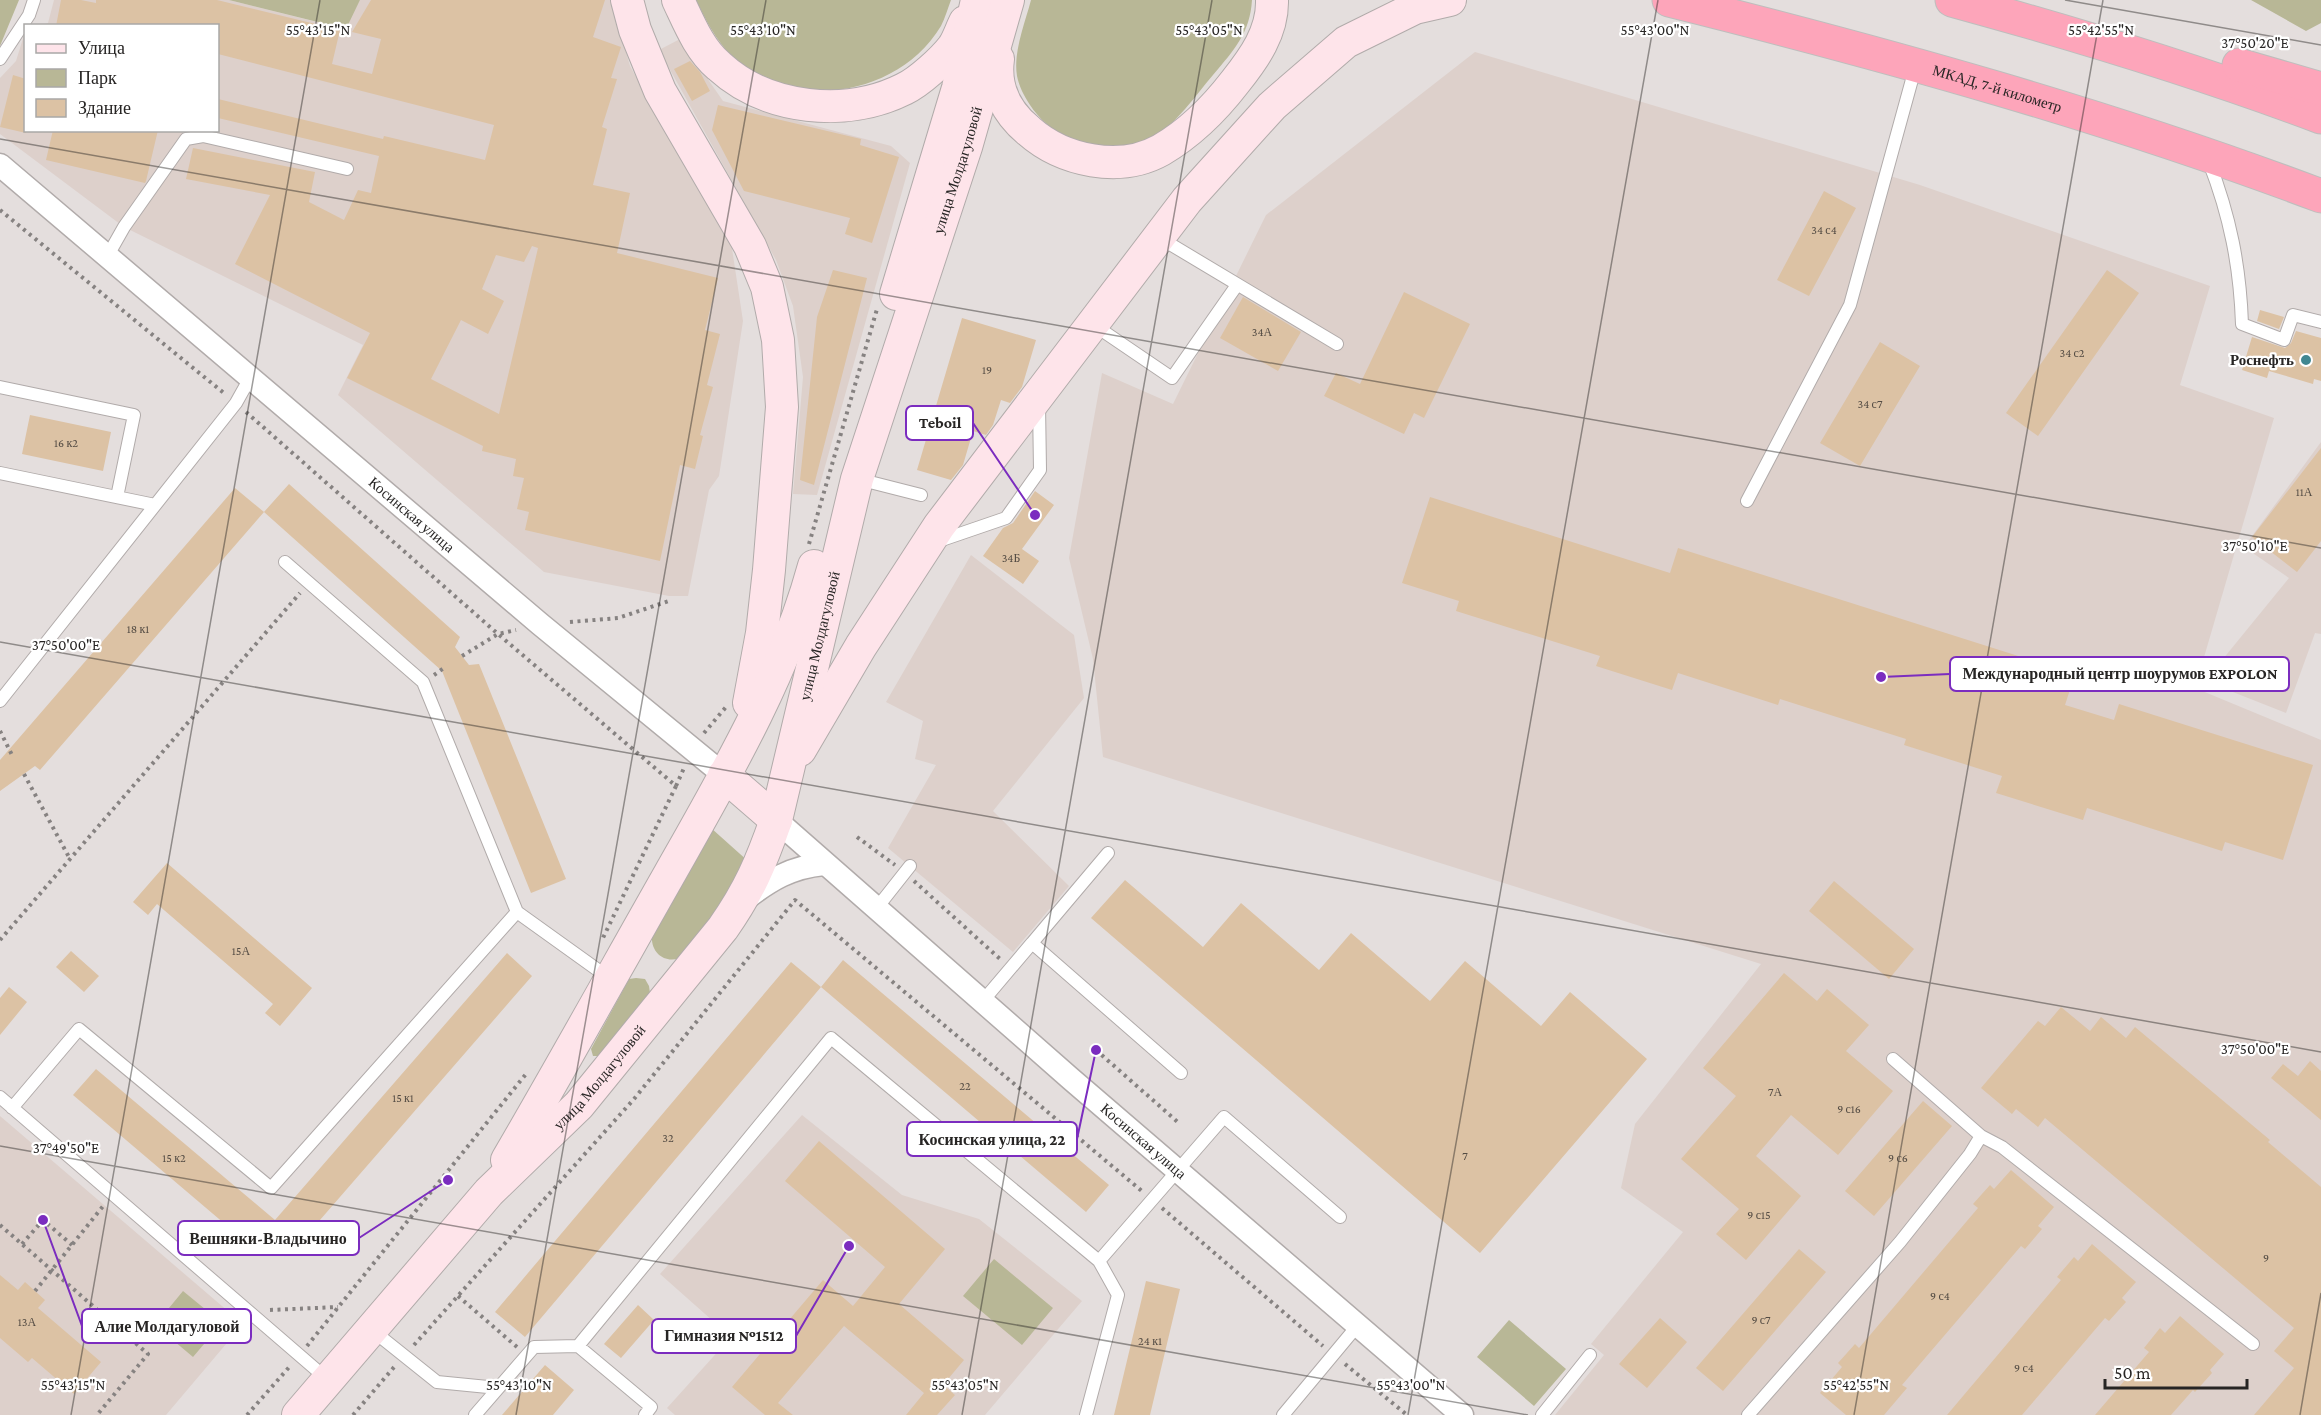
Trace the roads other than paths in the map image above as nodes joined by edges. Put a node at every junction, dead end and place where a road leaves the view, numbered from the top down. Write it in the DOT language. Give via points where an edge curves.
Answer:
graph roads {
  1 [pos="34,0"];
  2 [pos="627,0"];
  3 [pos="678,0"];
  4 [pos="977,0"];
  5 [pos="1272,0"];
  6 [pos="1450,0"];
  7 [pos="1651,0"];
  8 [pos="1952,0"];
  9 [pos="1677,2"];
  10 [pos="1006,8"];
  11 [pos="2024,20"];
  12 [pos="0,59"];
  13 [pos="1916,64"];
  14 [pos="2321,88"];
  15 [pos="2321,117"];
  16 [pos="2207,155"];
  17 [pos="0,165"];
  18 [pos="347,169"];
  19 [pos="2321,196"];
  20 [pos="1158,238"];
  21 [pos="107,257"];
  22 [pos="1238,285"];
  23 [pos="2321,322"];
  24 [pos="1093,324"];
  25 [pos="1337,344"];
  26 [pos="250,378"];
  27 [pos="0,387"];
  28 [pos="1039,395"];
  29 [pos="0,473"];
  30 [pos="857,479"];
  31 [pos="921,495"];
  32 [pos="117,497"];
  33 [pos="1747,501"];
  34 [pos="155,505"];
  35 [pos="926,546"];
  36 [pos="285,562"];
  37 [pos="0,701"];
  38 [pos="741,741"];
  39 [pos="785,774"];
  40 [pos="724,775"];
  41 [pos="776,820"];
  42 [pos="1108,853"];
  43 [pos="824,864"];
  44 [pos="908,870"];
  45 [pos="740,903"];
  46 [pos="876,909"];
  47 [pos="517,912"];
  48 [pos="1032,943"];
  49 [pos="600,972"];
  50 [pos="982,1002"];
  51 [pos="566,1058"];
  52 [pos="1893,1059"];
  53 [pos="1181,1073"];
  54 [pos="597,1083"];
  55 [pos="0,1097"];
  56 [pos="12,1108"];
  57 [pos="1981,1136"];
  58 [pos="1178,1172"];
  59 [pos="489,1192"];
  60 [pos="1340,1217"];
  61 [pos="1099,1261"];
  62 [pos="1358,1325"];
  63 [pos="371,1329"];
  64 [pos="2253,1344"];
  65 [pos="578,1346"];
  66 [pos="1590,1355"];
  67 [pos="328,1380"];
  68 [pos="498,1388"];
  69 [pos="298,1415"];
  70 [pos="475,1415"];
  71 [pos="645,1415"];
  72 [pos="1086,1415"];
  73 [pos="1282,1415"];
  74 [pos="1462,1415"];
  75 [pos="1542,1415"];
  76 [pos="1748,1415"];
  1 -- 12 [label="lane" via="29,15"];
  2 -- 38 [label="main road" via="660,91 767,275 778,340 782,407 762,633"];
  3 -- 4 [label="main road" via="694,34 717,65 746,87 786,102 830,106 871,101 906,89 953,46"];
  4 -- 38 [label="main road, улица Молдагуловой" via="958,88 804,605"];
  5 -- 10 [label="main road" via="1266,35 1250,63 1225,96 1189,131 1160,151 1129,160 1098,161 1070,156 1041,142 1017,122 1002,99 996,72"];
  6 -- 20 [label="main road" via="1415,8 1346,42 1272,105"];
  7 -- 9 [label="main road"];
  8 -- 11 [label="highway"];
  9 -- 13 [label="highway, МКАД, 7-й километр"];
  10 -- 30 [label="main road, улица Молдагуловой" via="966,147"];
  11 -- 14 [label="highway" via="2175,47"];
  11 -- 15 [label="highway"];
  13 -- 16 [label="highway, МКАД, 7-й километр"];
  13 -- 33 [label="lane" via="1850,305"];
  16 -- 19 [label="highway, МКАД, 7-й километр"];
  16 -- 23 [label="lane" via="2235,242 2242,324 2284,340 2294,315"];
  17 -- 21 [label="street, Косинская улица"];
  18 -- 21 [label="lane" via="203,136 186,139"];
  20 -- 22 [label="lane"];
  20 -- 24 [label="main road"];
  21 -- 26 [label="street, Косинская улица"];
  22 -- 24 [label="lane" via="1173,378"];
  22 -- 25 [label="lane"];
  24 -- 28 [label="main road"];
  26 -- 34 [label="lane" via="236,403"];
  26 -- 40 [label="street, Косинская улица"];
  27 -- 32 [label="lane" via="134,415"];
  28 -- 35 [label="main road"];
  28 -- 35 [label="lane" via="1040,470 1006,519"];
  29 -- 32 [label="lane"];
  30 -- 31 [label="lane"];
  30 -- 39 [label="main road, улица Молдагуловой"];
  32 -- 34 [label="lane"];
  34 -- 37 [label="lane"];
  35 -- 39 [label="main road"];
  36 -- 47 [label="lane" via="423,682"];
  38 -- 40 [label="main road, улица Молдагуловой"];
  39 -- 41 [label="main road, улица Молдагуловой"];
  40 -- 41 [label="main road, Косинская улица"];
  40 -- 49 [label="main road, улица Молдагуловой"];
  41 -- 43 [label="street, Косинская улица"];
  41 -- 45 [label="main road, улица Молдагуловой" via="760,866"];
  42 -- 48 [label="lane"];
  43 -- 45 [label="street" via="783,874"];
  43 -- 46 [label="street, Косинская улица"];
  44 -- 46 [label="lane"];
  45 -- 54 [label="main road, улица Молдагуловой"];
  46 -- 50 [label="street, Косинская улица"];
  47 -- 49 [label="lane"];
  47 -- 56 [label="lane" via="271,1188 79,1029"];
  48 -- 50 [label="lane"];
  48 -- 53 [label="lane"];
  49 -- 51 [label="main road, улица Молдагуловой"];
  50 -- 58 [label="street, Косинская улица"];
  51 -- 54 [label="main road" via="566,1067 576,1080"];
  51 -- 59 [label="main road, улица Молдагуловой"];
  52 -- 57 [label="lane"];
  54 -- 59 [label="main road, улица Молдагуловой"];
  55 -- 56 [label="lane"];
  56 -- 67 [label="lane"];
  57 -- 64 [label="lane" via="2009,1152"];
  57 -- 76 [label="lane" via="1900,1242"];
  58 -- 60 [label="lane" via="1224,1117"];
  58 -- 61 [label="lane"];
  58 -- 62 [label="street, Косинская улица"];
  59 -- 63 [label="main road, улица Молдагуловой"];
  61 -- 65 [label="lane" via="831,1038"];
  61 -- 72 [label="lane" via="1118,1295"];
  62 -- 73 [label="lane"];
  62 -- 74 [label="street, Косинская улица"];
  63 -- 67 [label="main road, улица Молдагуловой"];
  63 -- 68 [label="lane" via="437,1382"];
  65 -- 68 [label="lane" via="534,1347"];
  65 -- 71 [label="lane" via="651,1407"];
  66 -- 75 [label="lane"];
  67 -- 69 [label="main road, улица Молдагуловой"];
  68 -- 70 [label="lane"];
}
